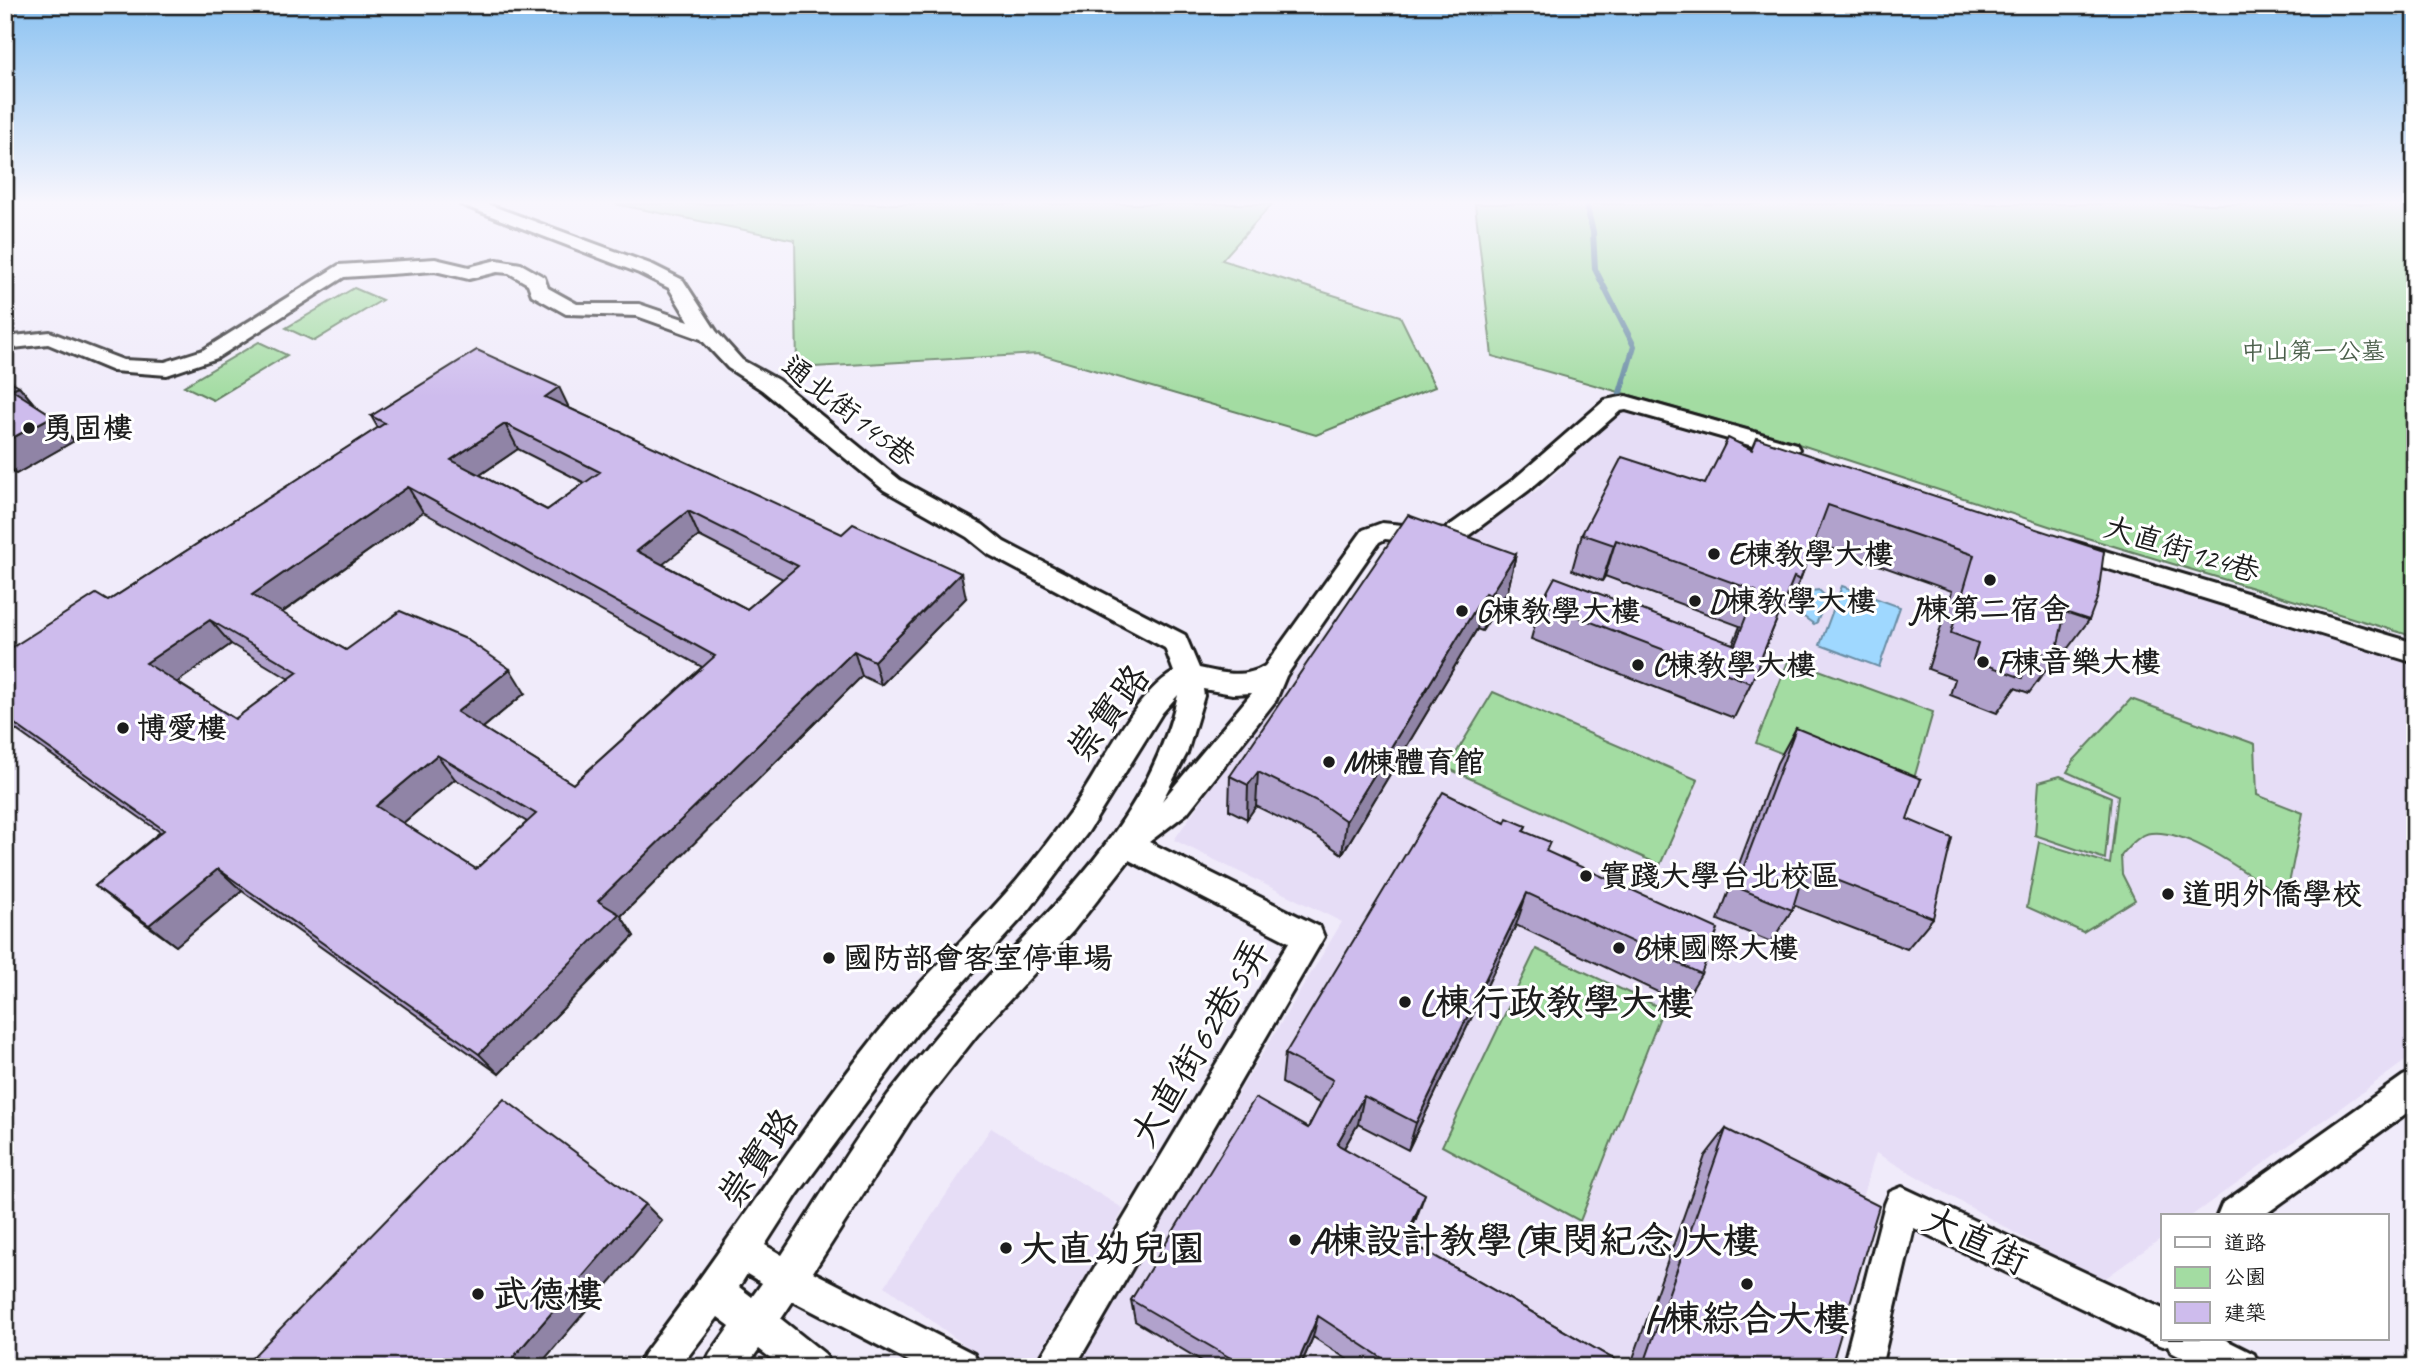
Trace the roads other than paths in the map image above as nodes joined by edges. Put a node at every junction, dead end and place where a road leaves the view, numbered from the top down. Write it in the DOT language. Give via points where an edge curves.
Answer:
graph roads {
  1 [pos="387,268"];
  2 [pos="448,268"];
  3 [pos="489,268"];
  4 [pos="514,268"];
  5 [pos="643,268"];
  6 [pos="708,335"];
  7 [pos="5,343"];
  8 [pos="1809,458"];
  9 [pos="2054,543"];
  10 [pos="2415,653"];
  11 [pos="1274,673"];
  12 [pos="1189,676"];
  13 [pos="1124,845"];
  14 [pos="2415,1087"];
  15 [pos="2237,1214"];
  16 [pos="742,1252"];
  17 [pos="789,1277"];
  18 [pos="715,1291"];
  19 [pos="755,1324"];
  20 [pos="2161,1327"];
  21 [pos="2186,1340"];
  22 [pos="657,1367"];
  23 [pos="723,1367"];
  24 [pos="812,1367"];
  25 [pos="961,1367"];
  26 [pos="1054,1367"];
  27 [pos="1862,1367"];
  28 [pos="2241,1367"];
  1 -- 7 [label="street" via="339,271 210,354 167,369 120,366 50,338"];
  2 -- 3 [label="street" via="469,273"];
  4 -- 6 [label="street" via="572,310 639,310"];
  5 -- 6 [label="street, 通北街145巷" via="676,284"];
  6 -- 12 [label="street, 通北街145巷" via="735,364 770,385 892,485 975,531 996,548 1176,642"];
  8 -- 11 [label="street" via="1626,402 1613,405 1521,485 1448,538 1382,531 1371,536"];
  9 -- 10 [label="street, 大直街124巷"];
  11 -- 12 [label="street" via="1260,684"];
  11 -- 13 [label="street" via="1268,693 1177,805"];
  12 -- 13 [label="street, 崇實路" via="1191,696 1172,753"];
  12 -- 16 [label="street, 崇實路" via="1168,688 1153,706 1078,824 1018,901 906,1023 785,1183"];
  13 -- 17 [label="street, 崇實路" via="899,1108"];
  13 -- 26 [label="street, 大直街62巷5弄" via="1309,937"];
  14 -- 15 [label="street"];
  16 -- 17 [label="street"];
  16 -- 18 [label="street, 崇實路"];
  17 -- 19 [label="street, 崇實路"];
  17 -- 25 [label="street"];
  18 -- 19 [label="street"];
  18 -- 22 [label="street, 崇實路"];
  19 -- 23 [label="street, 崇實路"];
  19 -- 24 [label="street"];
  20 -- 27 [label="street, 大直街" via="1902,1204"];
  21 -- 28 [label="street"];
}
